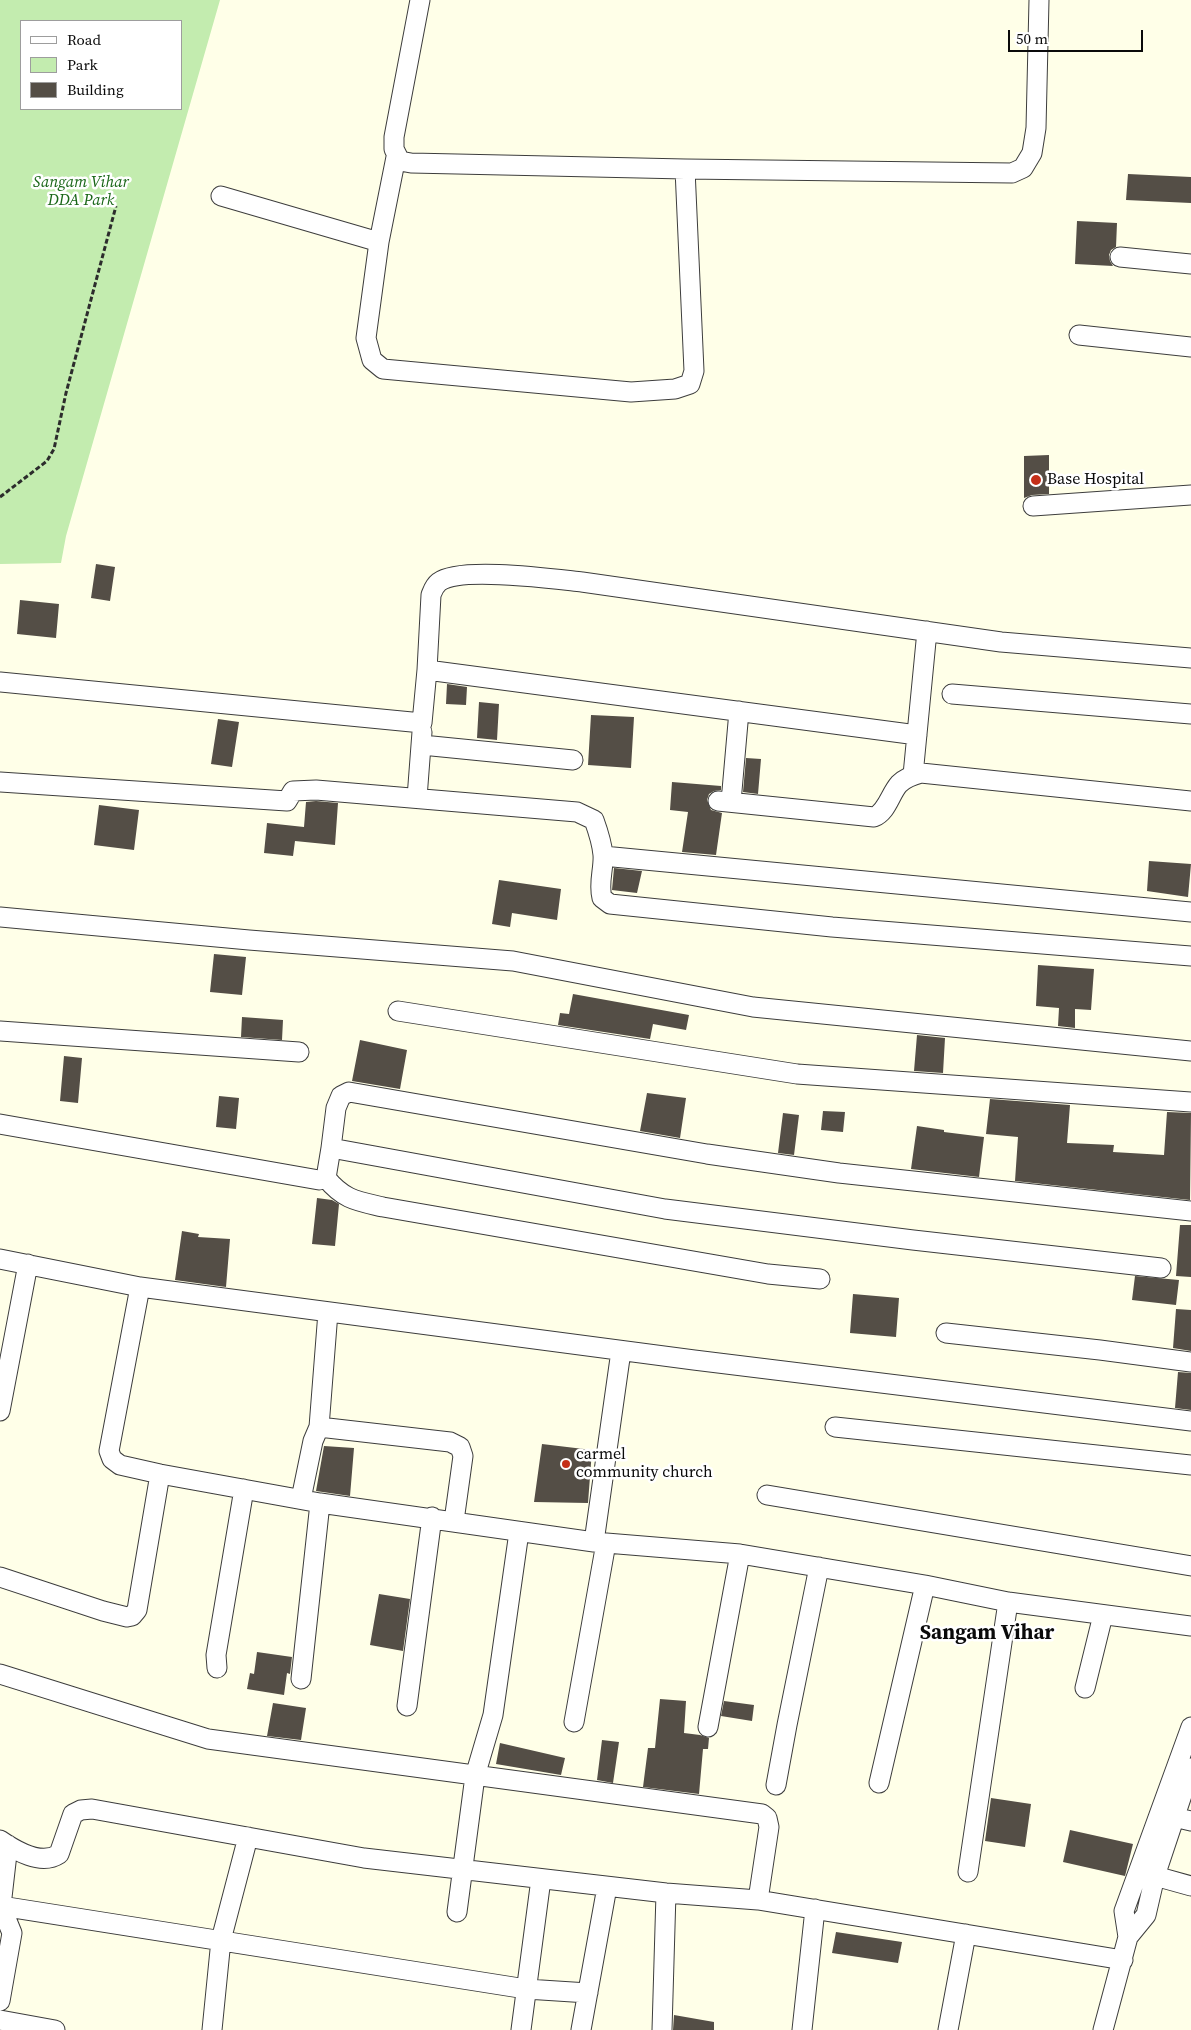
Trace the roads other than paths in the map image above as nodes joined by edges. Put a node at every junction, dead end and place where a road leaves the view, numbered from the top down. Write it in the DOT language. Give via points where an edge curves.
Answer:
graph roads {
  1 [pos="420,0"];
  2 [pos="1039,0"];
  3 [pos="396,157"];
  4 [pos="684,170"];
  5 [pos="221,196"];
  6 [pos="379,242"];
  7 [pos="1120,257"];
  8 [pos="1191,264"];
  9 [pos="1079,335"];
  10 [pos="1191,347"];
  11 [pos="1191,495"];
  12 [pos="1033,506"];
  13 [pos="927,631"];
  14 [pos="1191,658"];
  15 [pos="428,670"];
  16 [pos="0,682"];
  17 [pos="952,694"];
  18 [pos="739,711"];
  19 [pos="1191,714"];
  20 [pos="422,722"];
  21 [pos="917,734"];
  22 [pos="422,745"];
  23 [pos="573,760"];
  24 [pos="913,775"];
  25 [pos="0,782"];
  26 [pos="417,798"];
  27 [pos="1191,801"];
  28 [pos="603,856"];
  29 [pos="1191,912"];
  30 [pos="0,917"];
  31 [pos="1191,956"];
  32 [pos="398,1012"];
  33 [pos="0,1031"];
  34 [pos="1191,1051"];
  35 [pos="299,1052"];
  36 [pos="1191,1102"];
  37 [pos="0,1124"];
  38 [pos="331,1148"];
  39 [pos="326,1178"];
  40 [pos="1191,1211"];
  41 [pos="0,1260"];
  42 [pos="28,1264"];
  43 [pos="1161,1268"];
  44 [pos="820,1279"];
  45 [pos="140,1287"];
  46 [pos="328,1312"];
  47 [pos="946,1333"];
  48 [pos="621,1351"];
  49 [pos="1191,1362"];
  50 [pos="2,1388"];
  51 [pos="0,1411"];
  52 [pos="1191,1421"];
  53 [pos="319,1427"];
  54 [pos="835,1427"];
  55 [pos="1191,1465"];
  56 [pos="160,1474"];
  57 [pos="244,1489"];
  58 [pos="767,1495"];
  59 [pos="301,1500"];
  60 [pos="320,1503"];
  61 [pos="432,1517"];
  62 [pos="454,1521"];
  63 [pos="519,1532"];
  64 [pos="600,1542"];
  65 [pos="740,1554"];
  66 [pos="1191,1566"];
  67 [pos="819,1568"];
  68 [pos="0,1577"];
  69 [pos="925,1585"];
  70 [pos="1008,1602"];
  71 [pos="1103,1615"];
  72 [pos="1191,1626"];
  73 [pos="217,1668"];
  74 [pos="0,1674"];
  75 [pos="301,1679"];
  76 [pos="1085,1688"];
  77 [pos="407,1706"];
  78 [pos="574,1722"];
  79 [pos="708,1727"];
  80 [pos="1191,1727"];
  81 [pos="1191,1768"];
  82 [pos="475,1776"];
  83 [pos="879,1783"];
  84 [pos="776,1785"];
  85 [pos="1182,1819"];
  86 [pos="248,1837"];
  87 [pos="4,1843"];
  88 [pos="464,1870"];
  89 [pos="968,1872"];
  90 [pos="1155,1876"];
  91 [pos="541,1879"];
  92 [pos="1191,1886"];
  93 [pos="607,1887"];
  94 [pos="666,1893"];
  95 [pos="758,1900"];
  96 [pos="1,1906"];
  97 [pos="815,1909"];
  98 [pos="457,1912"];
  99 [pos="966,1934"];
  100 [pos="1128,1937"];
  101 [pos="222,1940"];
  102 [pos="1123,1960"];
  103 [pos="526,1989"];
  104 [pos="588,1993"];
  105 [pos="0,2001"];
  106 [pos="0,2020"];
  107 [pos="55,2030"];
  108 [pos="212,2030"];
  109 [pos="521,2030"];
  110 [pos="581,2030"];
  111 [pos="662,2030"];
  112 [pos="802,2030"];
  113 [pos="948,2030"];
  114 [pos="1103,2030"];
  1 -- 3 [label="street" via="394,137"];
  2 -- 4 [label="street" via="1036,128 1032,153 1023,168 1012,173"];
  3 -- 4 [label="street" via="411,163"];
  3 -- 6 [label="street"];
  4 -- 6 [label="street" via="694,371 690,384 675,389 630,392 383,369 372,360 366,338"];
  5 -- 6 [label="street"];
  7 -- 8 [label="street"];
  9 -- 10 [label="street"];
  11 -- 12 [label="street"];
  13 -- 14 [label="street" via="1002,642"];
  13 -- 15 [label="street" via="582,582 523,576 463,575 448,578 434,588 430,603"];
  13 -- 21 [label="street"];
  15 -- 18 [label="street"];
  15 -- 20 [label="street"];
  16 -- 20 [label="street"];
  17 -- 19 [label="street"];
  18 -- 21 [label="street"];
  18 -- 24 [label="street" via="725,802 874,817 880,814 898,785"];
  20 -- 22 [label="street"];
  21 -- 24 [label="street"];
  22 -- 23 [label="street"];
  22 -- 26 [label="street"];
  24 -- 27 [label="street" via="928,773"];
  25 -- 26 [label="street" via="287,801 293,791 316,790"];
  26 -- 28 [label="street" via="577,812 594,820"];
  28 -- 29 [label="street"];
  28 -- 31 [label="street" via="600,890 602,898 610,904 842,928"];
  30 -- 34 [label="street" via="513,961 753,1007"];
  32 -- 36 [label="street" via="796,1074"];
  33 -- 35 [label="street"];
  37 -- 39 [label="street" via="316,1180"];
  38 -- 39 [label="street"];
  38 -- 40 [label="street" via="336,1108 341,1096 349,1092 707,1154 820,1170"];
  38 -- 43 [label="street" via="665,1209"];
  39 -- 44 [label="street" via="337,1192 356,1201 383,1207 750,1271"];
  41 -- 42 [label="street"];
  42 -- 45 [label="street"];
  42 -- 50 [label="street"];
  45 -- 46 [label="street"];
  45 -- 56 [label="street" via="110,1455 120,1465"];
  46 -- 48 [label="street"];
  46 -- 53 [label="street"];
  47 -- 49 [label="street"];
  48 -- 52 [label="street"];
  48 -- 64 [label="street"];
  50 -- 51 [label="street"];
  53 -- 59 [label="street" via="312,1441"];
  53 -- 62 [label="street" via="450,1442 460,1447 463,1456"];
  54 -- 55 [label="street"];
  56 -- 57 [label="street"];
  56 -- 68 [label="street" via="137,1610 132,1616 103,1611"];
  57 -- 59 [label="street"];
  57 -- 73 [label="street" via="216,1655"];
  58 -- 66 [label="street"];
  59 -- 60 [label="street"];
  60 -- 61 [label="street"];
  60 -- 75 [label="street"];
  61 -- 62 [label="street"];
  61 -- 77 [label="street"];
  62 -- 63 [label="street"];
  63 -- 64 [label="street"];
  63 -- 82 [label="street" via="493,1715"];
  64 -- 65 [label="street"];
  64 -- 78 [label="street"];
  65 -- 67 [label="street"];
  65 -- 79 [label="street"];
  67 -- 69 [label="street"];
  67 -- 84 [label="street"];
  69 -- 70 [label="street"];
  69 -- 83 [label="street"];
  70 -- 71 [label="street"];
  70 -- 89 [label="street"];
  71 -- 72 [label="street"];
  71 -- 76 [label="street"];
  74 -- 82 [label="street" via="208,1739"];
  80 -- 100 [label="street" via="1124,1911"];
  81 -- 85 [label="street"];
  82 -- 88 [label="street"];
  82 -- 95 [label="street" via="762,1814 767,1818 769,1827"];
  85 -- 90 [label="street"];
  86 -- 87 [label="street" via="88,1809 73,1814 56,1856 37,1858"];
  86 -- 88 [label="street" via="364,1858"];
  86 -- 101 [label="street"];
  87 -- 96 [label="street"];
  88 -- 91 [label="street"];
  88 -- 98 [label="street"];
  90 -- 92 [label="street"];
  90 -- 100 [label="street" via="1146,1916"];
  91 -- 93 [label="street"];
  91 -- 103 [label="street"];
  93 -- 94 [label="street"];
  93 -- 104 [label="street"];
  94 -- 95 [label="street"];
  94 -- 111 [label="street"];
  95 -- 97 [label="street"];
  96 -- 101 [label="street"];
  96 -- 105 [label="street" via="12,1933"];
  97 -- 99 [label="street"];
  97 -- 112 [label="street"];
  99 -- 102 [label="street"];
  99 -- 113 [label="street"];
  100 -- 102 [label="street"];
  101 -- 103 [label="street"];
  101 -- 108 [label="street"];
  102 -- 114 [label="street"];
  103 -- 104 [label="street"];
  103 -- 109 [label="street"];
  104 -- 110 [label="street"];
  106 -- 107 [label="street"];
}
